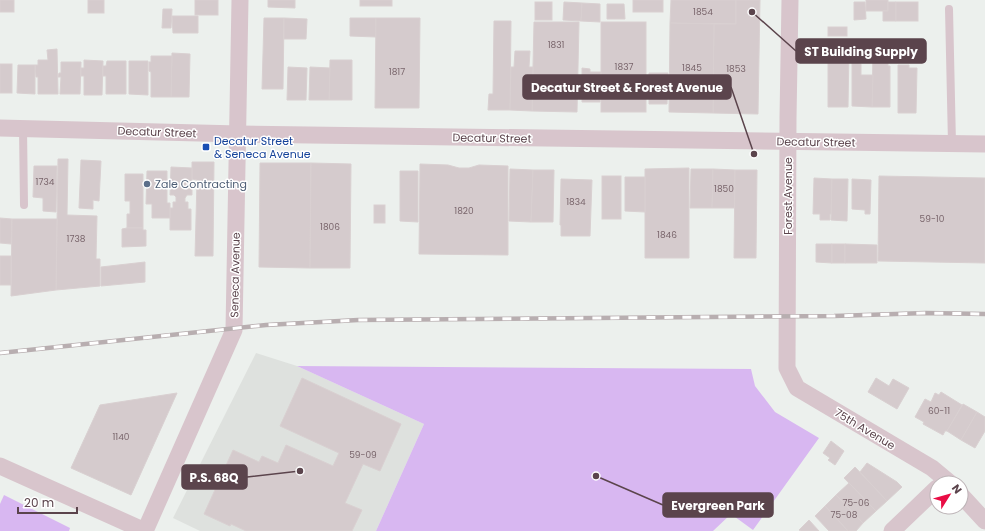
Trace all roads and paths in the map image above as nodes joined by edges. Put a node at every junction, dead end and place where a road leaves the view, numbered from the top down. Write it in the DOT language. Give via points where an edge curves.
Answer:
graph roads {
  1 [pos="240,0"];
  2 [pos="790,0"];
  3 [pos="949,9"];
  4 [pos="0,128"];
  5 [pos="23,128"];
  6 [pos="239,134"];
  7 [pos="788,142"];
  8 [pos="952,144"];
  9 [pos="985,144"];
  10 [pos="24,205"];
  11 [pos="787,368"];
  12 [pos="0,466"];
  13 [pos="938,475"];
  14 [pos="929,497"];
  15 [pos="969,504"];
  16 [pos="985,521"];
  17 [pos="145,531"];
  18 [pos="892,531"];
  1 -- 6 [label="street, Seneca Avenue"];
  2 -- 7 [label="street, Forest Avenue"];
  3 -- 8 [label="lane"];
  4 -- 5 [label="street, Decatur Street"];
  5 -- 6 [label="street, Decatur Street"];
  5 -- 10 [label="lane"];
  6 -- 7 [label="street, Decatur Street"];
  6 -- 17 [label="street, Seneca Avenue" via="234,330"];
  7 -- 8 [label="street, Decatur Street"];
  7 -- 11 [label="street, Forest Avenue"];
  8 -- 9 [label="street, Decatur Street"];
  11 -- 13 [label="street, 75th Avenue" via="797,388 932,468"];
  12 -- 17 [label="street"];
  14 -- 18 [label="street"];
  15 -- 16 [label="street"];
}
